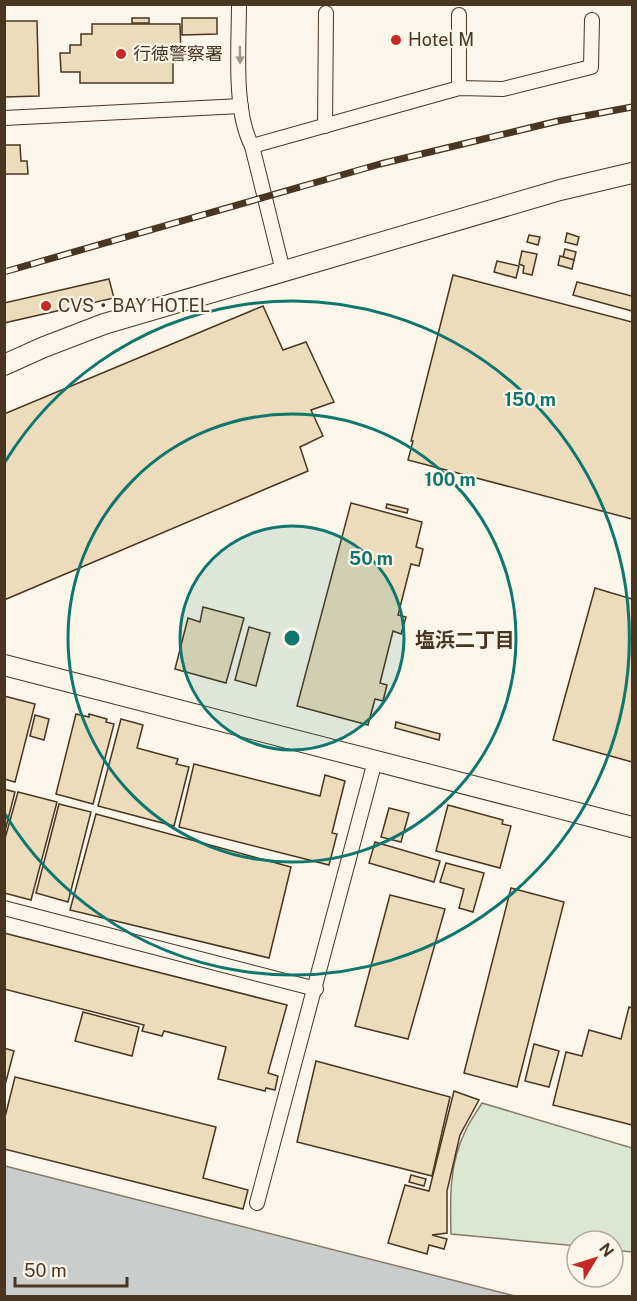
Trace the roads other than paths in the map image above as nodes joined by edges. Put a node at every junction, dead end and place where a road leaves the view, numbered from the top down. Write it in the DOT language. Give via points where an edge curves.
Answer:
graph roads {
  1 [pos="239,4"];
  2 [pos="326,13"];
  3 [pos="459,15"];
  4 [pos="592,20"];
  5 [pos="459,88"];
  6 [pos="240,106"];
  7 [pos="4,118"];
  8 [pos="325,126"];
  9 [pos="252,147"];
  10 [pos="633,173"];
  11 [pos="283,271"];
  12 [pos="4,365"];
  13 [pos="4,664"];
  14 [pos="375,761"];
  15 [pos="633,827"];
  16 [pos="4,908"];
  17 [pos="316,989"];
  18 [pos="257,1203"];
  1 -- 6 [label="street, one-way"];
  2 -- 8 [label="street"];
  3 -- 5 [label="street"];
  4 -- 5 [label="street" via="591,67 503,89"];
  5 -- 8 [label="street"];
  6 -- 7 [label="street"];
  6 -- 9 [label="street"];
  8 -- 9 [label="street"];
  9 -- 11 [label="street"];
  10 -- 11 [label="street" via="560,190"];
  11 -- 12 [label="street" via="104,324"];
  13 -- 14 [label="street"];
  14 -- 15 [label="street"];
  14 -- 17 [label="street"];
  16 -- 17 [label="street"];
  17 -- 18 [label="street"];
}
